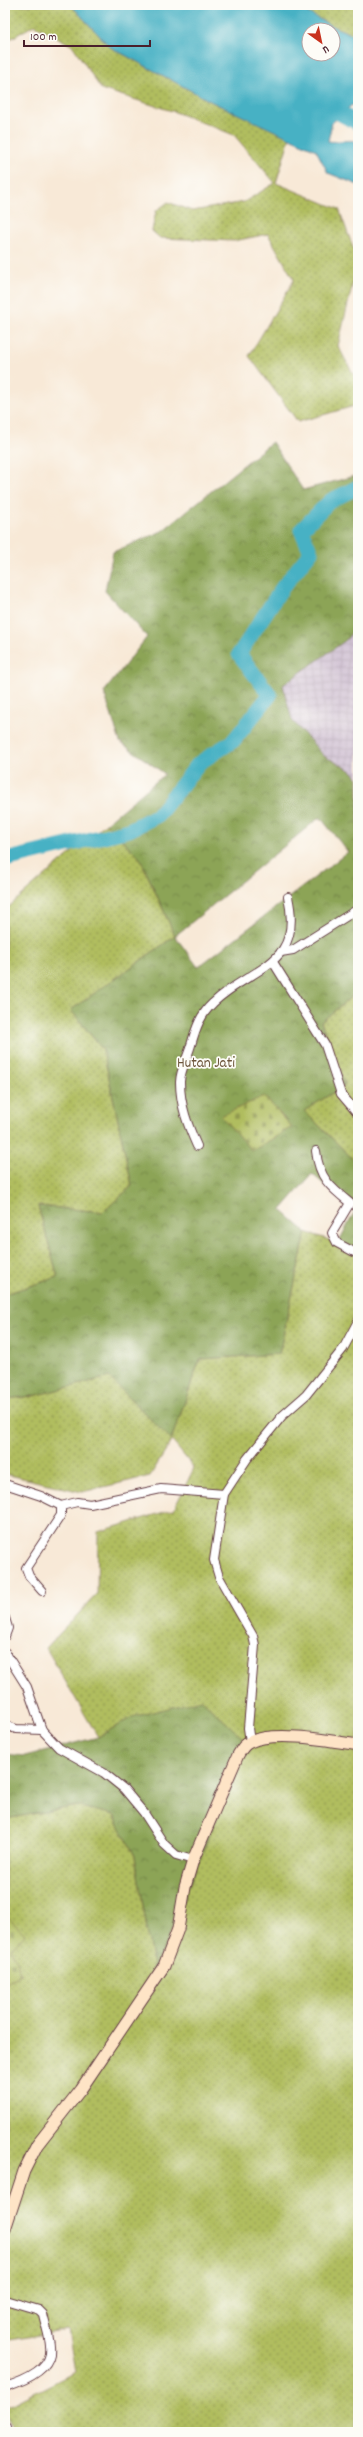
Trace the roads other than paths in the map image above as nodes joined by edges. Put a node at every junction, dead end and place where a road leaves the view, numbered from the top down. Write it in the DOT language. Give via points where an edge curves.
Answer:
graph roads {
  1 [pos="288,897"];
  2 [pos="358,909"];
  3 [pos="281,952"];
  4 [pos="273,962"];
  5 [pos="358,1114"];
  6 [pos="197,1146"];
  7 [pos="316,1151"];
  8 [pos="358,1254"];
  9 [pos="358,1321"];
  10 [pos="5,1484"];
  11 [pos="224,1494"];
  12 [pos="61,1506"];
  13 [pos="42,1591"];
  14 [pos="5,1618"];
  15 [pos="5,1636"];
  16 [pos="5,1652"];
  17 [pos="5,1725"];
  18 [pos="42,1730"];
  19 [pos="250,1742"];
  20 [pos="358,1745"];
  21 [pos="193,1860"];
  22 [pos="5,2229"];
  23 [pos="5,2300"];
  24 [pos="5,2386"];
  1 -- 3 [label="street" via="292,927"];
  2 -- 3 [label="street" via="293,950"];
  3 -- 4 [label="street"];
  4 -- 5 [label="street" via="325,1045 341,1094"];
  4 -- 6 [label="street" via="214,1002 199,1019 180,1081 184,1115"];
  7 -- 8 [label="street" via="318,1166 328,1186 350,1203 332,1233 337,1243"];
  9 -- 11 [label="street" via="342,1349 306,1395 282,1416 247,1459"];
  10 -- 12 [label="street"];
  11 -- 12 [label="street" via="161,1489 90,1504 77,1502"];
  11 -- 19 [label="street" via="214,1560 219,1577 253,1636 248,1728"];
  12 -- 13 [label="street" via="61,1515 26,1568 29,1576"];
  14 -- 15 [label="street" via="8,1628"];
  16 -- 18 [label="street" via="28,1687"];
  17 -- 18 [label="street" via="16,1730"];
  18 -- 21 [label="street" via="59,1748 104,1773 124,1789 144,1813 164,1844 176,1855"];
  19 -- 20 [label="main road" via="267,1738 311,1738"];
  19 -- 21 [label="main road" via="238,1755"];
  21 -- 22 [label="main road" via="178,1928 164,1966 81,2088 37,2145 24,2171"];
  23 -- 24 [label="street" via="39,2310 43,2314 50,2352 47,2364 33,2375"];
}
